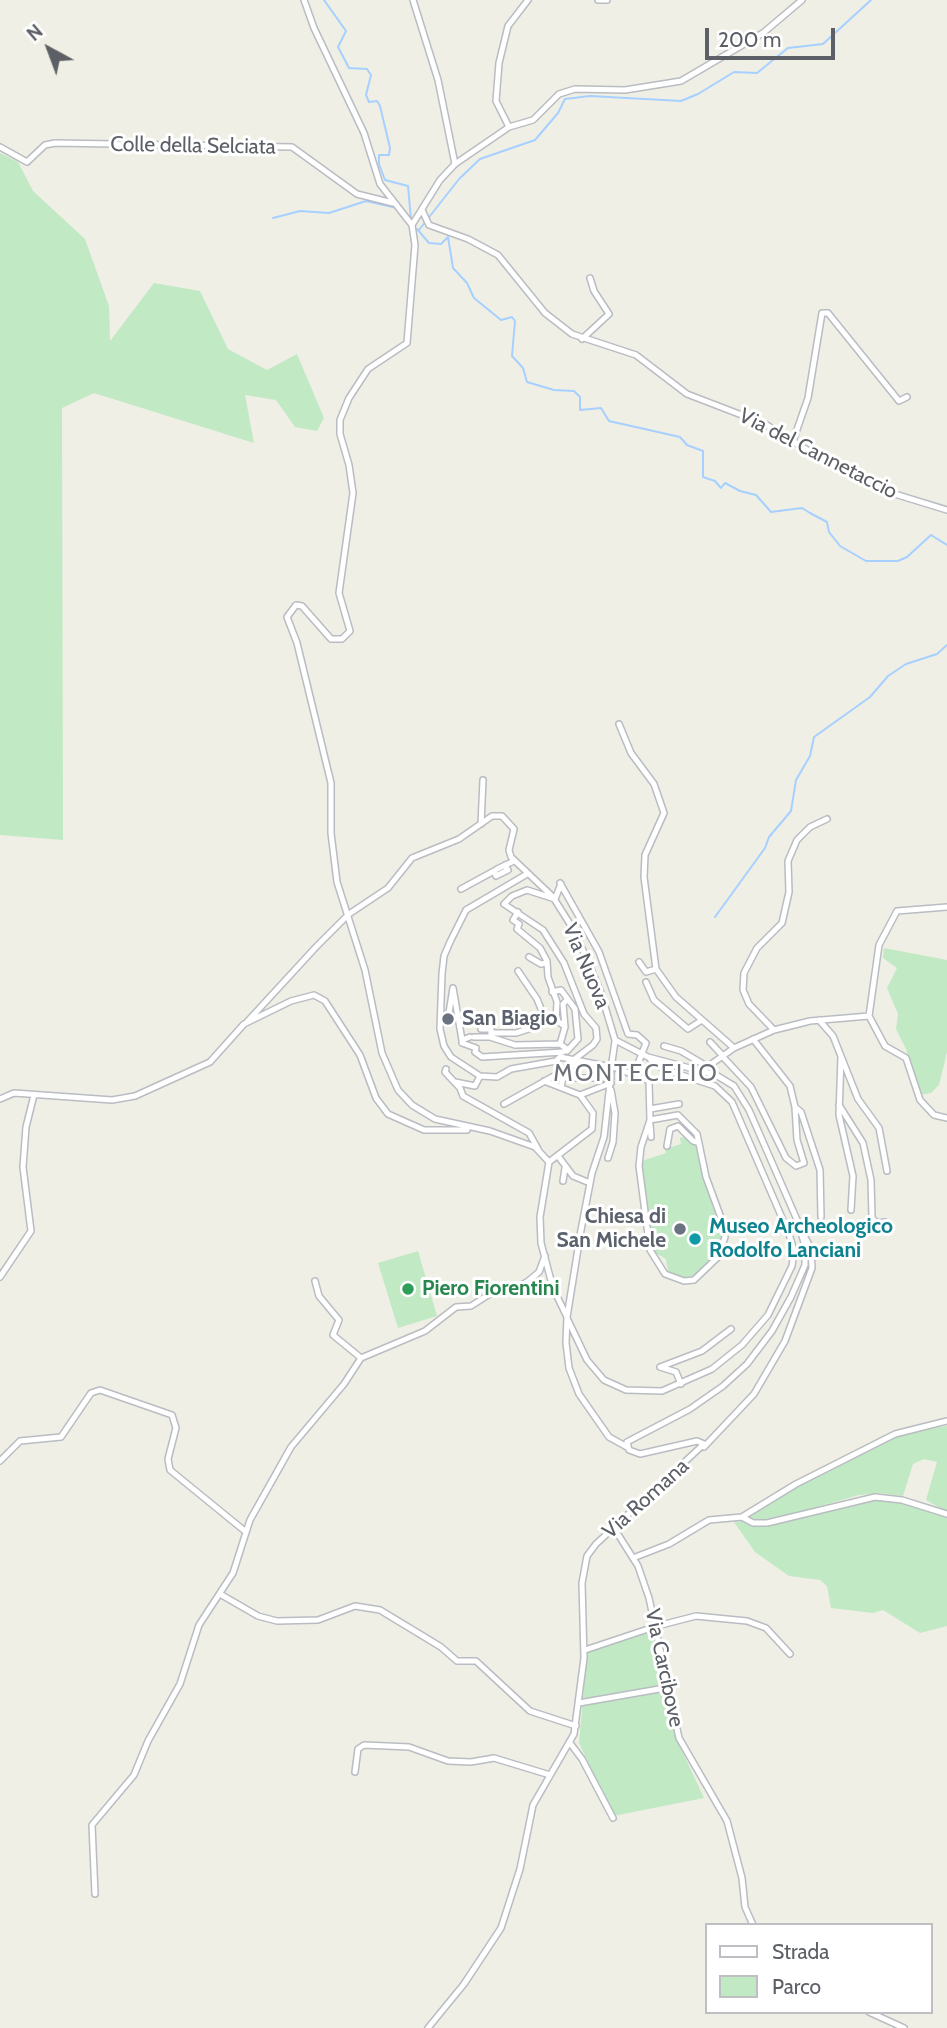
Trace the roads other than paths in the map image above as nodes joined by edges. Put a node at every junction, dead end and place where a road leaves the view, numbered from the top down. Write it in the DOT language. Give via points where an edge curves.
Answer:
graph roads {
  1 [pos="304,0"];
  2 [pos="412,0"];
  3 [pos="528,0"];
  4 [pos="598,0"];
  5 [pos="607,0"];
  6 [pos="802,0"];
  7 [pos="509,127"];
  8 [pos="0,147"];
  9 [pos="455,164"];
  10 [pos="393,203"];
  11 [pos="422,211"];
  12 [pos="412,225"];
  13 [pos="590,278"];
  14 [pos="582,339"];
  15 [pos="907,397"];
  16 [pos="793,441"];
  17 [pos="947,510"];
  18 [pos="619,724"];
  19 [pos="483,780"];
  20 [pos="827,820"];
  21 [pos="481,824"];
  22 [pos="514,861"];
  23 [pos="527,874"];
  24 [pos="461,889"];
  25 [pos="555,899"];
  26 [pos="947,907"];
  27 [pos="518,912"];
  28 [pos="349,914"];
  29 [pos="529,957"];
  30 [pos="639,962"];
  31 [pos="547,963"];
  32 [pos="656,970"];
  33 [pos="518,971"];
  34 [pos="646,982"];
  35 [pos="552,992"];
  36 [pos="567,1000"];
  37 [pos="556,1014"];
  38 [pos="869,1016"];
  39 [pos="702,1020"];
  40 [pos="818,1020"];
  41 [pos="546,1021"];
  42 [pos="247,1022"];
  43 [pos="563,1025"];
  44 [pos="440,1026"];
  45 [pos="481,1029"];
  46 [pos="774,1030"];
  47 [pos="491,1035"];
  48 [pos="753,1039"];
  49 [pos="615,1040"];
  50 [pos="463,1042"];
  51 [pos="710,1042"];
  52 [pos="560,1044"];
  53 [pos="664,1046"];
  54 [pos="734,1048"];
  55 [pos="564,1053"];
  56 [pos="841,1054"];
  57 [pos="645,1056"];
  58 [pos="723,1056"];
  59 [pos="575,1061"];
  60 [pos="708,1066"];
  61 [pos="446,1069"];
  62 [pos="558,1071"];
  63 [pos="700,1072"];
  64 [pos="612,1074"];
  65 [pos="634,1074"];
  66 [pos="480,1076"];
  67 [pos="563,1079"];
  68 [pos="544,1081"];
  69 [pos="453,1082"];
  70 [pos="561,1087"];
  71 [pos="611,1090"];
  72 [pos="34,1095"];
  73 [pos="580,1095"];
  74 [pos="0,1100"];
  75 [pos="504,1104"];
  76 [pos="679,1104"];
  77 [pos="839,1105"];
  78 [pos="795,1107"];
  79 [pos="650,1109"];
  80 [pos="947,1118"];
  81 [pos="650,1120"];
  82 [pos="473,1128"];
  83 [pos="651,1137"];
  84 [pos="699,1143"];
  85 [pos="667,1146"];
  86 [pos="538,1149"];
  87 [pos="558,1156"];
  88 [pos="608,1158"];
  89 [pos="549,1162"];
  90 [pos="565,1168"];
  91 [pos="887,1171"];
  92 [pos="563,1181"];
  93 [pos="590,1183"];
  94 [pos="850,1210"];
  95 [pos="821,1217"];
  96 [pos="885,1222"];
  97 [pos="801,1229"];
  98 [pos="545,1256"];
  99 [pos="0,1277"];
  100 [pos="316,1281"];
  101 [pos="567,1318"];
  102 [pos="731,1329"];
  103 [pos="361,1358"];
  104 [pos="681,1384"];
  105 [pos="947,1421"];
  106 [pos="628,1447"];
  107 [pos="702,1449"];
  108 [pos="0,1461"];
  109 [pos="947,1514"];
  110 [pos="741,1517"];
  111 [pos="614,1528"];
  112 [pos="246,1532"];
  113 [pos="633,1558"];
  114 [pos="220,1594"];
  115 [pos="584,1650"];
  116 [pos="790,1654"];
  117 [pos="665,1688"];
  118 [pos="579,1703"];
  119 [pos="576,1726"];
  120 [pos="570,1743"];
  121 [pos="355,1772"];
  122 [pos="550,1775"];
  123 [pos="613,1818"];
  124 [pos="95,1894"];
  125 [pos="752,1923"];
  126 [pos="873,2014"];
  127 [pos="428,2028"];
  128 [pos="904,2028"];
  1 -- 10 [label="street" via="364,133 380,184"];
  2 -- 9 [label="street" via="438,80"];
  3 -- 7 [label="street" via="504,35 499,63 496,101"];
  4 -- 5 [label="street"];
  6 -- 7 [label="street" via="763,33 681,81 625,90 567,90 533,120"];
  7 -- 9 [label="street"];
  8 -- 10 [label="street, Colle della Selciata" via="27,162 45,145 55,143 292,147 357,194"];
  9 -- 11 [label="street"];
  10 -- 12 [label="street"];
  11 -- 12 [label="street"];
  11 -- 14 [label="street, Via del Cannetaccio" via="429,225 498,255 545,313"];
  12 -- 28 [label="street" via="415,246 407,344 368,369 340,420 353,493 339,593 350,631 342,639 331,639 302,606 296,605 287,617 331,783 334,865"];
  13 -- 14 [label="street" via="609,314"];
  14 -- 16 [label="street, Via del Cannetaccio" via="636,355 687,394 765,424"];
  15 -- 16 [label="street" via="899,401 828,313 822,313 808,398"];
  16 -- 17 [label="street, Via del Cannetaccio" via="885,491"];
  18 -- 32 [label="street" via="631,753 654,784 664,813 645,855"];
  19 -- 21 [label="street"];
  20 -- 46 [label="street" via="810,827 797,840 788,861 789,892 782,923 757,948 744,974 743,990 749,1004"];
  21 -- 22 [label="street" via="494,815 509,820 514,831 509,851"];
  21 -- 28 [label="street" via="456,841 414,857 388,888"];
  22 -- 23 [label="street, Via Nuova"];
  22 -- 24 [label="street"];
  23 -- 25 [label="street, Via Nuova"];
  23 -- 44 [label="street" via="466,910 444,956"];
  25 -- 27 [label="street" via="527,890 504,904"];
  25 -- 49 [label="street, Via Nuova" via="597,984"];
  25 -- 57 [label="street" via="560,883 599,952 628,1034 638,1035 646,1043"];
  26 -- 38 [label="street" via="897,911 879,944"];
  27 -- 31 [label="street" via="513,920 519,924 517,929 540,948"];
  27 -- 59 [label="street" via="543,930 596,1028 597,1039"];
  28 -- 42 [label="street"];
  28 -- 82 [label="street" via="374,1004 382,1054 398,1090 435,1119"];
  29 -- 31 [label="street"];
  30 -- 32 [label="street" via="646,972"];
  31 -- 35 [label="street"];
  32 -- 39 [label="street" via="676,998"];
  33 -- 41 [label="street"];
  34 -- 39 [label="street" via="654,1000 688,1029"];
  35 -- 36 [label="street" via="561,990"];
  35 -- 37 [label="street"];
  36 -- 43 [label="street"];
  36 -- 55 [label="street" via="574,1005 578,1039"];
  37 -- 41 [label="street"];
  37 -- 43 [label="street"];
  38 -- 40 [label="street"];
  38 -- 80 [label="street" via="885,1046 906,1058 919,1098 934,1115"];
  39 -- 54 [label="street"];
  40 -- 46 [label="street"];
  40 -- 56 [label="street"];
  41 -- 47 [label="street" via="516,1033"];
  42 -- 72 [label="street" via="207,1064 135,1096 112,1100"];
  42 -- 82 [label="street" via="299,998 318,996 360,1055 376,1098 388,1114 424,1130"];
  43 -- 52 [label="street"];
  44 -- 50 [label="street" via="442,1016 449,1013 453,988"];
  44 -- 66 [label="street" via="451,1057"];
  45 -- 47 [label="street" via="491,1029"];
  46 -- 48 [label="street"];
  47 -- 50 [label="street"];
  47 -- 52 [label="street" via="515,1045"];
  48 -- 54 [label="street"];
  48 -- 78 [label="street" via="790,1086"];
  49 -- 57 [label="street"];
  49 -- 64 [label="street"];
  50 -- 55 [label="street" via="482,1057"];
  51 -- 58 [label="street"];
  52 -- 55 [label="street"];
  53 -- 60 [label="street"];
  54 -- 58 [label="street"];
  55 -- 59 [label="street"];
  55 -- 66 [label="street" via="554,1062 511,1069 498,1077"];
  56 -- 77 [label="street"];
  56 -- 91 [label="street" via="858,1099 879,1128"];
  57 -- 63 [label="street"];
  57 -- 65 [label="street"];
  57 -- 104 [label="street" via="663,1069 715,1086 730,1099 794,1249 790,1273 761,1324 723,1362"];
  58 -- 60 [label="street"];
  58 -- 78 [label="street" via="751,1087 786,1158 796,1166 804,1163"];
  59 -- 62 [label="street"];
  59 -- 64 [label="street"];
  60 -- 63 [label="street"];
  61 -- 69 [label="street"];
  62 -- 67 [label="street"];
  62 -- 68 [label="street"];
  63 -- 97 [label="street" via="725,1079 740,1094"];
  64 -- 65 [label="street"];
  64 -- 67 [label="street"];
  64 -- 71 [label="street"];
  64 -- 73 [label="street"];
  65 -- 79 [label="street" via="649,1081"];
  66 -- 69 [label="street" via="475,1086"];
  67 -- 70 [label="street"];
  68 -- 70 [label="street"];
  68 -- 75 [label="street"];
  69 -- 86 [label="street" via="463,1096 529,1133"];
  70 -- 73 [label="street"];
  71 -- 88 [label="street" via="615,1113"];
  71 -- 93 [label="street" via="604,1138"];
  72 -- 74 [label="street" via="12,1093"];
  72 -- 99 [label="street" via="23,1163 31,1231"];
  73 -- 87 [label="street" via="593,1113 592,1129"];
  76 -- 79 [label="street"];
  77 -- 94 [label="street" via="853,1176"];
  77 -- 96 [label="street" via="863,1143 872,1218"];
  78 -- 95 [label="street" via="801,1112 820,1170"];
  79 -- 81 [label="street"];
  81 -- 83 [label="street"];
  81 -- 84 [label="street" via="678,1115 697,1134"];
  81 -- 84 [label="street" via="639,1156 650,1250 665,1274 684,1281 694,1280 711,1266 725,1237"];
  82 -- 86 [label="street"];
  84 -- 85 [label="street" via="678,1126 670,1129"];
  86 -- 89 [label="street"];
  87 -- 89 [label="street"];
  87 -- 90 [label="street"];
  89 -- 98 [label="street" via="539,1221"];
  90 -- 92 [label="street"];
  90 -- 93 [label="street"];
  93 -- 101 [label="street"];
  97 -- 106 [label="street" via="805,1265 782,1315 755,1355 720,1388 669,1422 630,1438"];
  97 -- 107 [label="street" via="813,1264 785,1341 752,1396"];
  98 -- 101 [label="street"];
  98 -- 103 [label="street" via="539,1272 527,1282 493,1292 471,1306 456,1307 425,1331"];
  100 -- 103 [label="street" via="319,1296 339,1320 333,1335"];
  101 -- 104 [label="street" via="588,1362 612,1385 650,1393"];
  101 -- 106 [label="street" via="567,1358 578,1391 608,1437"];
  102 -- 104 [label="street" via="702,1351 660,1367 676,1372"];
  103 -- 112 [label="street" via="289,1450"];
  105 -- 110 [label="street" via="907,1430 863,1449"];
  106 -- 107 [label="street, Via Romana" via="645,1454 699,1441 704,1443"];
  107 -- 111 [label="street, Via Romana"];
  108 -- 112 [label="street" via="20,1441 61,1437 90,1395 100,1390 172,1415 176,1428 168,1462 171,1471"];
  109 -- 110 [label="street" via="875,1497 767,1523"];
  110 -- 113 [label="street" via="709,1520 671,1543"];
  111 -- 113 [label="street, Via Carcibove"];
  111 -- 115 [label="street, Via Romana" via="593,1547 584,1565"];
  112 -- 114 [label="street" via="234,1571"];
  113 -- 125 [label="street, Via Carcibove" via="655,1615 679,1738 727,1821"];
  114 -- 119 [label="street" via="276,1621 318,1620 346,1607 380,1610 457,1661 476,1661 532,1713"];
  114 -- 124 [label="street" via="199,1625 180,1684 134,1775 92,1825"];
  115 -- 116 [label="street" via="698,1616 747,1621 766,1628"];
  115 -- 118 [label="street, Via Romana"];
  117 -- 118 [label="street"];
  118 -- 119 [label="street, Via Romana"];
  119 -- 120 [label="street, Via Romana"];
  120 -- 122 [label="street, Via Romana"];
  120 -- 123 [label="street"];
  121 -- 122 [label="street" via="358,1749 364,1745 409,1747 461,1762 497,1758"];
  122 -- 127 [label="street, Via Romana" via="532,1807 520,1869 501,1928"];
  126 -- 128 [label="street"];
}
